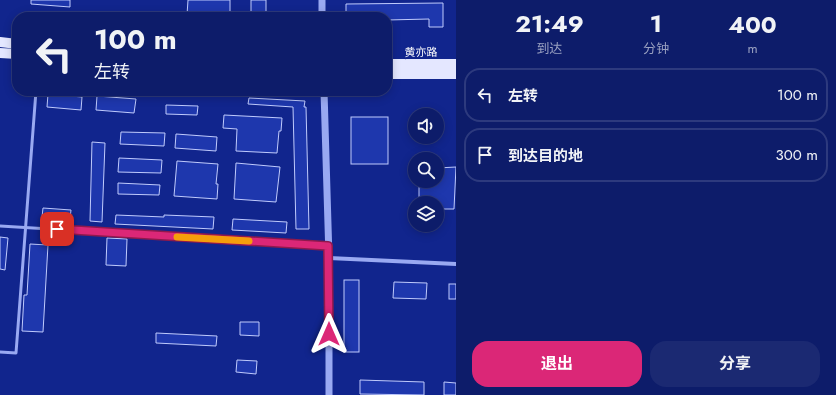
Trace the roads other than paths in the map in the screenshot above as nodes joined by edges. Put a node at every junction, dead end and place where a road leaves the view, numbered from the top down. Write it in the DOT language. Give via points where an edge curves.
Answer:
graph roads {
  1 [pos="322,0"];
  2 [pos="322,12"];
  3 [pos="0,42"];
  4 [pos="12,43"];
  5 [pos="0,53"];
  6 [pos="12,54"];
  7 [pos="392,64"];
  8 [pos="456,64"];
  9 [pos="392,74"];
  10 [pos="456,74"];
  11 [pos="36,96"];
  12 [pos="324,96"];
  13 [pos="0,226"];
  14 [pos="25,227"];
  15 [pos="328,246"];
  16 [pos="329,258"];
  17 [pos="456,264"];
  18 [pos="0,352"];
  19 [pos="329,395"];
  1 -- 2 [label="street"];
  3 -- 4 [label="main road"];
  5 -- 6 [label="main road"];
  7 -- 8 [label="main road, 黄亦路"];
  9 -- 10 [label="main road, 黄亦路"];
  11 -- 14 [label="lane"];
  12 -- 15 [label="street"];
  13 -- 14 [label="lane"];
  14 -- 15 [label="lane"];
  14 -- 18 [label="lane" via="16,353"];
  15 -- 16 [label="street"];
  16 -- 17 [label="street"];
  16 -- 19 [label="street"];
}
